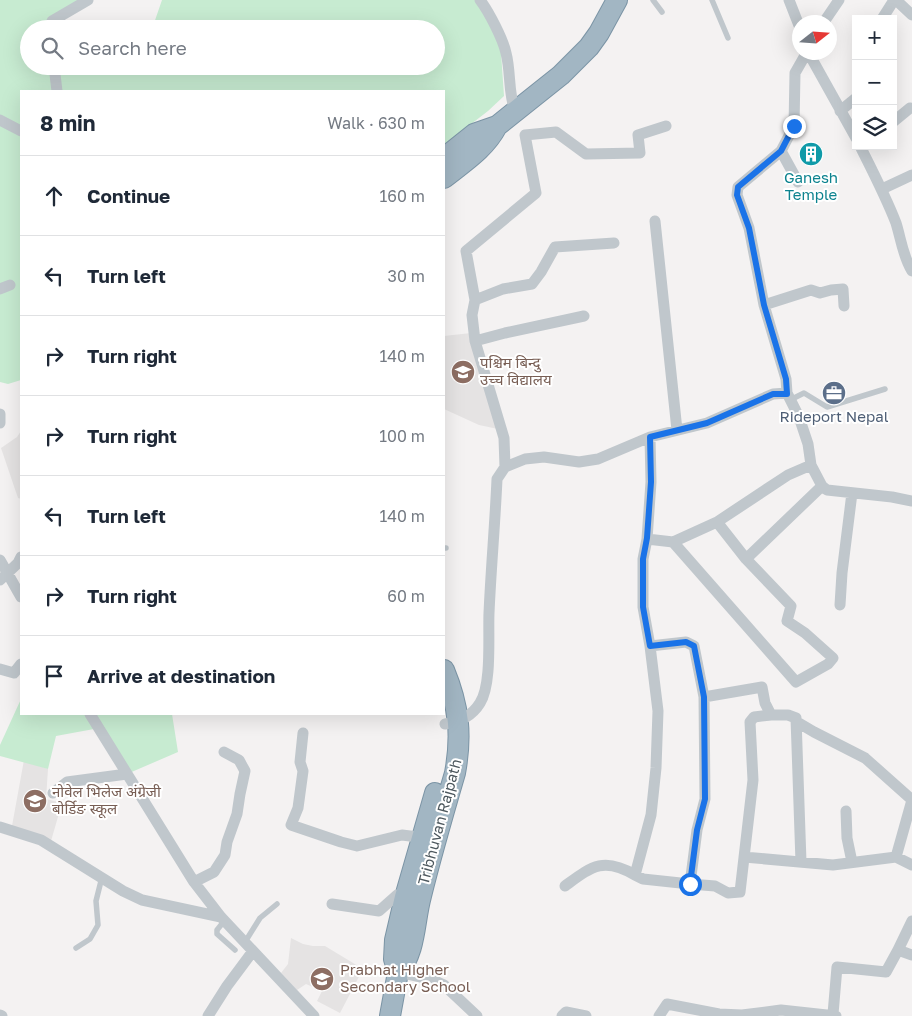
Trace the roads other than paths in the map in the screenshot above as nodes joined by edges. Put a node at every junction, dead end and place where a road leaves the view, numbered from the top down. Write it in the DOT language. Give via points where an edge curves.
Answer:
graph roads {
  1 [pos="88,0"];
  2 [pos="480,0"];
  3 [pos="617,0"];
  4 [pos="653,0"];
  5 [pos="712,0"];
  6 [pos="789,0"];
  7 [pos="839,0"];
  8 [pos="895,0"];
  9 [pos="662,12"];
  10 [pos="795,15"];
  11 [pos="829,15"];
  12 [pos="885,15"];
  13 [pos="912,15"];
  14 [pos="54,20"];
  15 [pos="728,38"];
  16 [pos="803,60"];
  17 [pos="812,60"];
  18 [pos="55,75"];
  19 [pos="57,90"];
  20 [pos="852,101"];
  21 [pos="910,108"];
  22 [pos="840,110"];
  23 [pos="515,111"];
  24 [pos="897,119"];
  25 [pos="0,120"];
  26 [pos="497,126"];
  27 [pos="666,126"];
  28 [pos="20,130"];
  29 [pos="852,132"];
  30 [pos="862,150"];
  31 [pos="781,151"];
  32 [pos="445,157"];
  33 [pos="912,175"];
  34 [pos="445,177"];
  35 [pos="798,182"];
  36 [pos="882,189"];
  37 [pos="655,221"];
  38 [pos="614,243"];
  39 [pos="907,247"];
  40 [pos="912,271"];
  41 [pos="475,300"];
  42 [pos="764,305"];
  43 [pos="844,306"];
  44 [pos="584,316"];
  45 [pos="475,341"];
  46 [pos="885,389"];
  47 [pos="789,397"];
  48 [pos="0,414"];
  49 [pos="0,423"];
  50 [pos="677,430"];
  51 [pos="650,437"];
  52 [pos="811,464"];
  53 [pos="505,467"];
  54 [pos="822,486"];
  55 [pos="852,493"];
  56 [pos="912,501"];
  57 [pos="717,522"];
  58 [pos="647,538"];
  59 [pos="674,542"];
  60 [pos="20,559"];
  61 [pos="746,559"];
  62 [pos="0,560"];
  63 [pos="4,577"];
  64 [pos="20,596"];
  65 [pos="840,605"];
  66 [pos="650,646"];
  67 [pos="20,665"];
  68 [pos="0,669"];
  69 [pos="445,673"];
  70 [pos="704,697"];
  71 [pos="91,715"];
  72 [pos="771,715"];
  73 [pos="449,719"];
  74 [pos="796,722"];
  75 [pos="303,732"];
  76 [pos="224,752"];
  77 [pos="128,774"];
  78 [pos="53,793"];
  79 [pos="846,811"];
  80 [pos="0,827"];
  81 [pos="428,839"];
  82 [pos="744,857"];
  83 [pos="896,857"];
  84 [pos="801,862"];
  85 [pos="852,862"];
  86 [pos="912,865"];
  87 [pos="635,875"];
  88 [pos="102,877"];
  89 [pos="194,882"];
  90 [pos="690,884"];
  91 [pos="565,886"];
  92 [pos="405,897"];
  93 [pos="277,904"];
  94 [pos="332,904"];
  95 [pos="223,919"];
  96 [pos="912,921"];
  97 [pos="249,947"];
  98 [pos="76,948"];
  99 [pos="235,950"];
  100 [pos="898,950"];
  101 [pos="912,955"];
  102 [pos="398,972"];
  103 [pos="719,1015"];
  104 [pos="835,1015"];
  105 [pos="208,1016"];
  106 [pos="314,1016"];
  107 [pos="390,1016"];
  108 [pos="477,1016"];
  109 [pos="562,1016"];
  110 [pos="586,1016"];
  111 [pos="658,1016"];
  1 -- 14 [label="street"];
  2 -- 23 [label="street" via="506,52"];
  3 -- 23 [label="highway" via="589,48"];
  4 -- 9 [label="lane"];
  5 -- 15 [label="lane"];
  6 -- 10 [label="street"];
  7 -- 11 [label="street"];
  8 -- 12 [label="street"];
  8 -- 13 [label="street"];
  16 -- 31 [label="street" via="795,73 794,126"];
  17 -- 22 [label="street"];
  18 -- 19 [label="street"];
  20 -- 22 [label="street"];
  21 -- 24 [label="street"];
  22 -- 29 [label="street"];
  23 -- 26 [label="highway"];
  25 -- 28 [label="street"];
  26 -- 32 [label="highway" via="474,134"];
  26 -- 34 [label="highway" via="479,150"];
  27 -- 41 [label="street" via="638,136 640,153 586,154 556,132 525,135 536,193 466,251"];
  30 -- 36 [label="street"];
  31 -- 35 [label="street"];
  31 -- 42 [label="street" via="738,187 737,195 749,228"];
  33 -- 36 [label="street"];
  36 -- 39 [label="street"];
  37 -- 50 [label="street"];
  38 -- 41 [label="street" via="555,246 532,284 503,289"];
  39 -- 40 [label="street" via="907,263"];
  41 -- 45 [label="street" via="472,315"];
  42 -- 43 [label="street" via="811,290 820,293 843,289"];
  42 -- 47 [label="street"];
  44 -- 45 [label="street"];
  45 -- 53 [label="street" via="504,438"];
  46 -- 47 [label="lane" via="827,407 804,393"];
  47 -- 50 [label="street" via="773,394 707,423"];
  47 -- 52 [label="street" via="799,416"];
  48 -- 49 [label="street"];
  50 -- 51 [label="street"];
  51 -- 53 [label="street" via="598,459 580,462 544,457 525,459"];
  51 -- 58 [label="street"];
  52 -- 54 [label="street"];
  52 -- 57 [label="street" via="788,475"];
  53 -- 73 [label="street" via="497,479 488,680 480,703 470,713"];
  54 -- 55 [label="street" via="827,490"];
  54 -- 61 [label="street"];
  55 -- 56 [label="street"];
  55 -- 65 [label="street"];
  57 -- 59 [label="street"];
  57 -- 61 [label="street"];
  58 -- 59 [label="street"];
  58 -- 66 [label="street" via="643,559 643,607"];
  59 -- 61 [label="street" via="796,682 828,664 833,658 787,622 791,606"];
  60 -- 63 [label="street"];
  62 -- 63 [label="street"];
  63 -- 64 [label="street"];
  66 -- 70 [label="street" via="686,642 694,646"];
  66 -- 87 [label="street" via="658,711 656,768 651,815"];
  67 -- 68 [label="street" via="14,673"];
  69 -- 73 [label="highway, Tribhuvan Rajpath" via="454,699"];
  70 -- 72 [label="street" via="762,687"];
  70 -- 90 [label="street" via="705,799"];
  71 -- 77 [label="street"];
  72 -- 74 [label="street" via="788,715 796,718"];
  72 -- 82 [label="street" via="754,717 750,722 753,780"];
  73 -- 81 [label="highway, Tribhuvan Rajpath"];
  74 -- 83 [label="street" via="865,758 912,800"];
  74 -- 84 [label="street"];
  75 -- 81 [label="street" via="300,762 303,771 298,808 291,825 357,846 402,835"];
  76 -- 89 [label="street" via="239,760 245,771 237,814 218,868"];
  77 -- 78 [label="street" via="68,782"];
  77 -- 89 [label="street"];
  79 -- 85 [label="street"];
  80 -- 88 [label="street" via="41,840"];
  81 -- 92 [label="highway, Tribhuvan Rajpath"];
  81 -- 102 [label="highway, Tribhuvan Rajpath" via="409,953"];
  82 -- 84 [label="street"];
  82 -- 90 [label="street" via="740,892 728,893 715,886"];
  83 -- 85 [label="street"];
  83 -- 86 [label="street"];
  84 -- 85 [label="street" via="833,865"];
  87 -- 90 [label="street" via="642,879"];
  87 -- 91 [label="street" via="618,867 598,866"];
  88 -- 95 [label="street" via="142,900"];
  88 -- 98 [label="lane" via="96,901 98,925 90,939"];
  89 -- 95 [label="street"];
  92 -- 94 [label="street" via="397,895 379,911"];
  92 -- 102 [label="highway, Tribhuvan Rajpath" via="394,949"];
  93 -- 97 [label="lane" via="260,918"];
  95 -- 97 [label="street"];
  95 -- 99 [label="lane" via="217,934"];
  96 -- 100 [label="street"];
  97 -- 105 [label="street"];
  97 -- 106 [label="street"];
  100 -- 101 [label="street"];
  100 -- 104 [label="street" via="886,972 837,966"];
  102 -- 107 [label="highway, Tribhuvan Rajpath"];
  102 -- 108 [label="street" via="444,986"];
  103 -- 104 [label="street" via="781,1010"];
  103 -- 111 [label="street" via="667,1004"];
  109 -- 110 [label="street" via="566,1012"];
}
